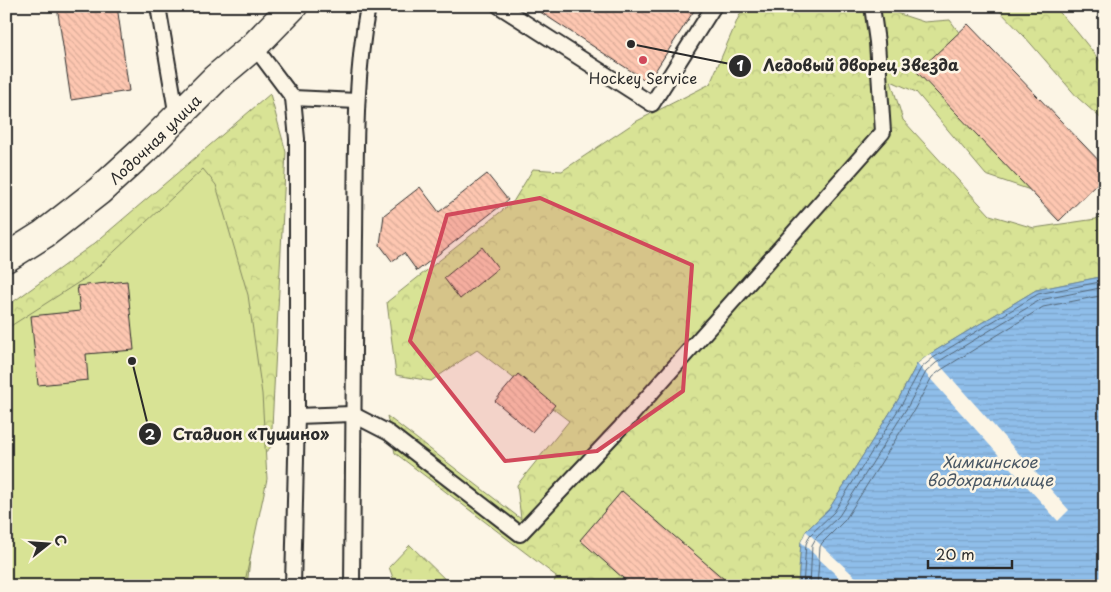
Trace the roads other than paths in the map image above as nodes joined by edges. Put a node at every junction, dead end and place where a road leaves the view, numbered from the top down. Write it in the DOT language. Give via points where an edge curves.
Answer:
graph roads {
  1 [pos="158,6"];
  2 [pos="293,6"];
  3 [pos="368,6"];
  4 [pos="499,6"];
  5 [pos="714,6"];
  6 [pos="872,6"];
  7 [pos="254,46"];
  8 [pos="293,98"];
  9 [pos="357,101"];
  10 [pos="177,117"];
  11 [pos="6,258"];
  12 [pos="352,414"];
  13 [pos="297,416"];
  14 [pos="293,586"];
  15 [pos="352,586"];
  1 -- 10 [label="lane"];
  2 -- 7 [label="street, Лодочная улица"];
  3 -- 9 [label="lane"];
  4 -- 5 [label="lane" via="652,104"];
  6 -- 12 [label="lane" via="883,132 621,427 520,534 389,433"];
  7 -- 8 [label="lane"];
  7 -- 10 [label="street, Лодочная улица"];
  8 -- 9 [label="lane"];
  8 -- 13 [label="lane" via="297,139"];
  9 -- 12 [label="lane"];
  10 -- 11 [label="street, Лодочная улица" via="99,191 44,234"];
  12 -- 13 [label="lane"];
  12 -- 15 [label="lane"];
  13 -- 14 [label="lane"];
}
